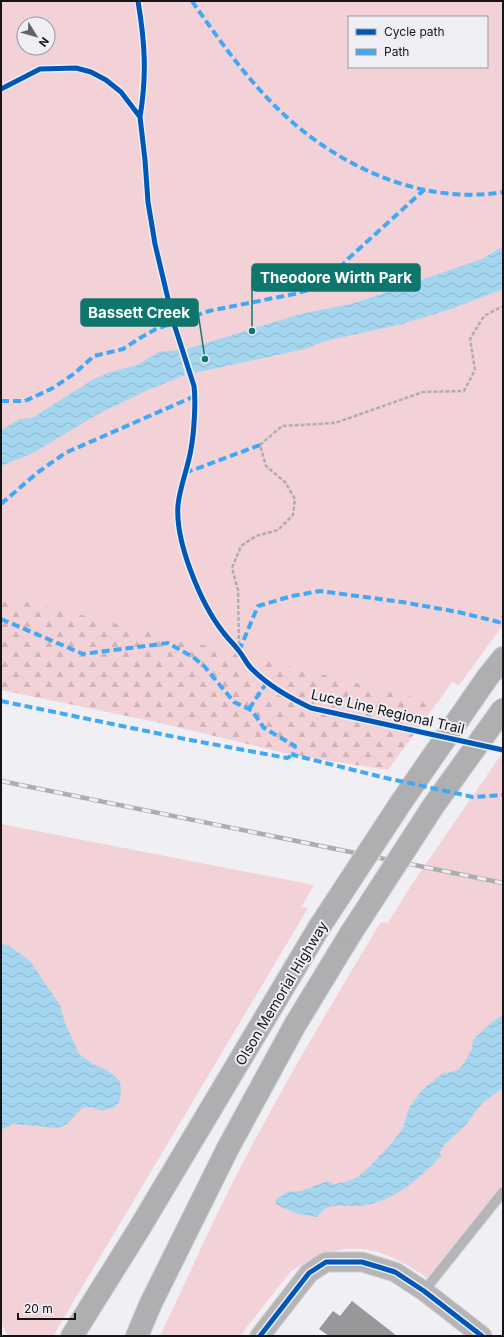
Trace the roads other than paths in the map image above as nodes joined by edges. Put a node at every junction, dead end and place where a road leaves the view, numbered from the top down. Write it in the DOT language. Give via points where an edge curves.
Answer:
graph roads {
  1 [pos="503,658"];
  2 [pos="503,709"];
  3 [pos="503,1192"];
  4 [pos="424,1291"];
  5 [pos="72,1336"];
  6 [pos="137,1336"];
  7 [pos="260,1336"];
  8 [pos="482,1336"];
  1 -- 5 [label="main road, Olson Memorial Highway, bridge" via="402,801 320,926"];
  2 -- 6 [label="main road, Olson Memorial Highway, bridge" via="434,805 351,932 295,1025 228,1148"];
  3 -- 4 [label="lane"];
  4 -- 7 [label="street" via="395,1272 362,1262 326,1262 309,1273"];
  4 -- 8 [label="street"];
}
